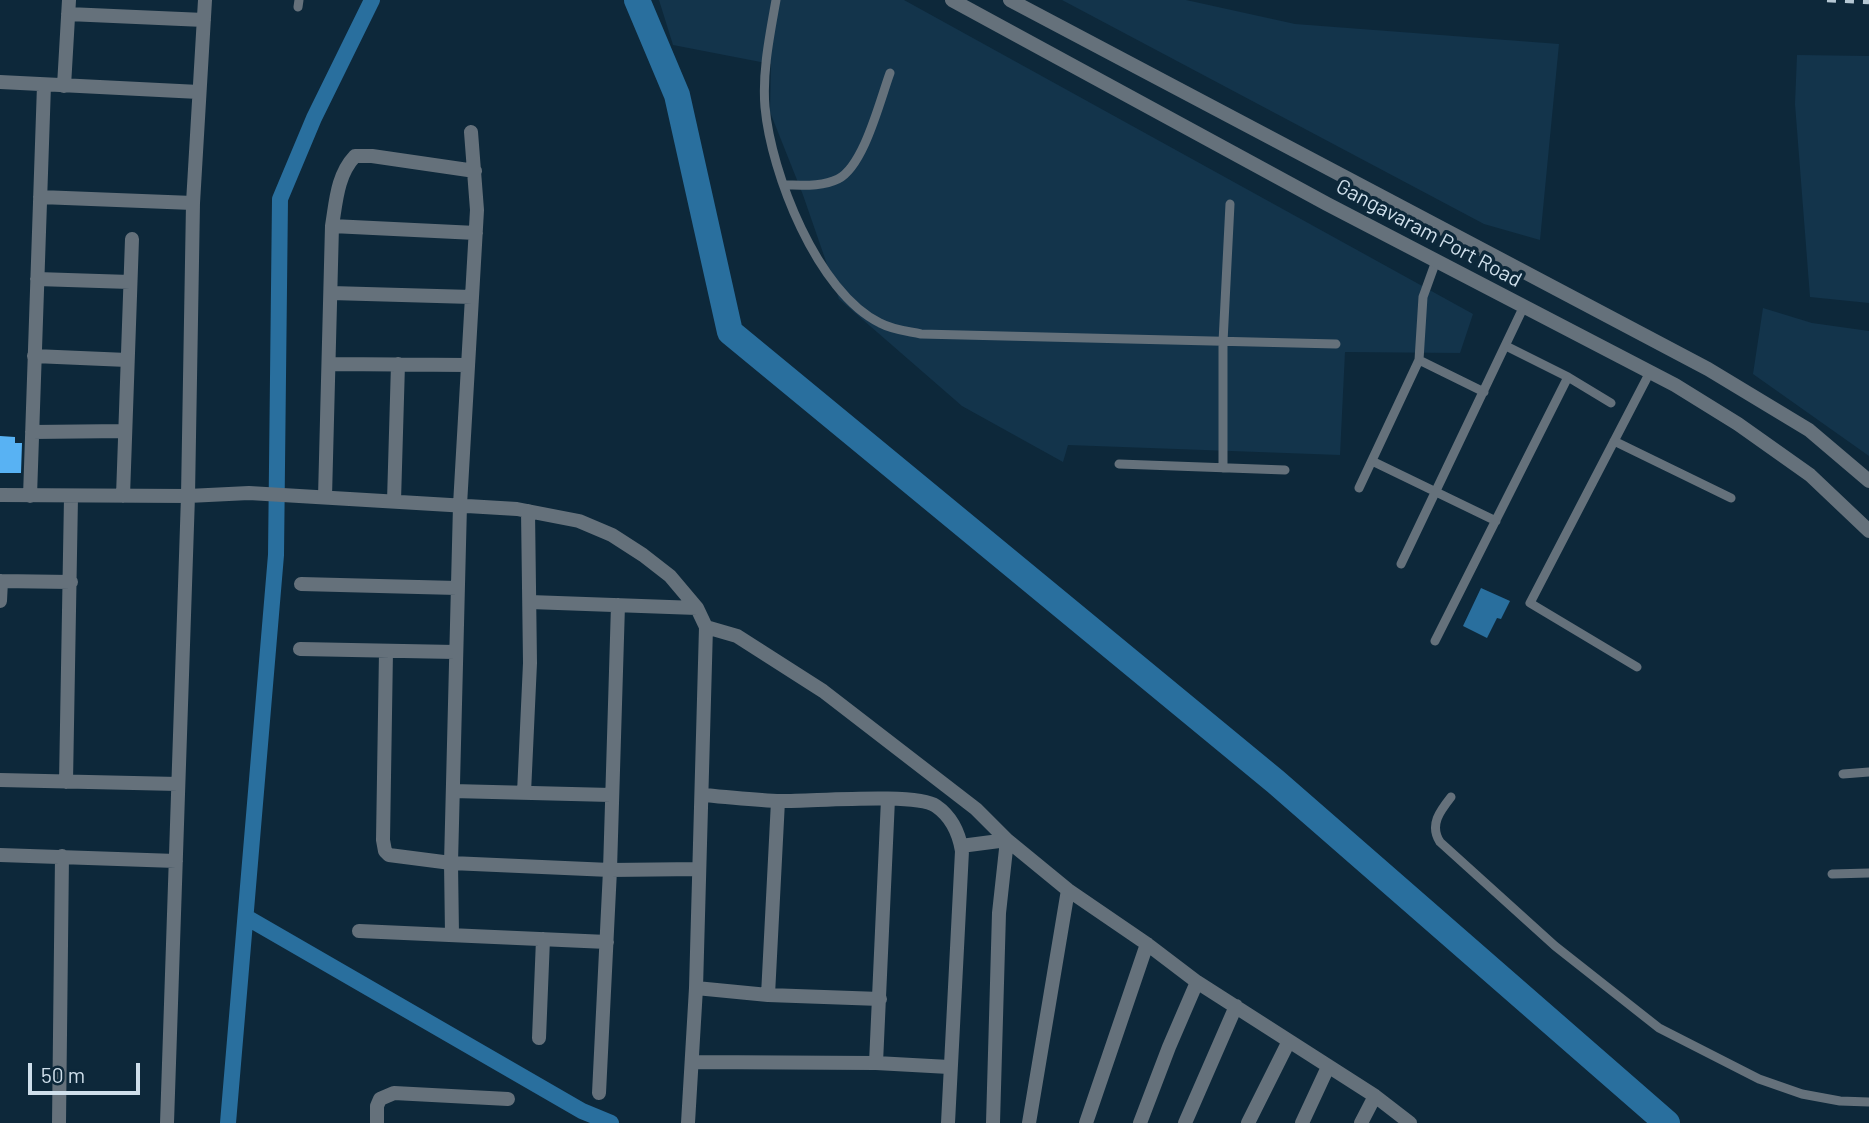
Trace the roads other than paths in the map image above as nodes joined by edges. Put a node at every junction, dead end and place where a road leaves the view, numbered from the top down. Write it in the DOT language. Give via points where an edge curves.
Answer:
graph roads {
  1 [pos="205,0"];
  2 [pos="776,0"];
  3 [pos="952,0"];
  4 [pos="1010,0"];
  5 [pos="68,7"];
  6 [pos="204,20"];
  7 [pos="890,73"];
  8 [pos="0,82"];
  9 [pos="44,85"];
  10 [pos="64,86"];
  11 [pos="199,92"];
  12 [pos="471,132"];
  13 [pos="475,171"];
  14 [pos="784,185"];
  15 [pos="40,197"];
  16 [pos="193,203"];
  17 [pos="1230,204"];
  18 [pos="332,226"];
  19 [pos="476,233"];
  20 [pos="132,239"];
  21 [pos="1436,261"];
  22 [pos="37,279"];
  23 [pos="130,282"];
  24 [pos="331,293"];
  25 [pos="472,297"];
  26 [pos="1524,306"];
  27 [pos="1223,342"];
  28 [pos="1336,344"];
  29 [pos="1506,346"];
  30 [pos="34,356"];
  31 [pos="127,360"];
  32 [pos="1419,360"];
  33 [pos="328,364"];
  34 [pos="398,364"];
  35 [pos="468,365"];
  36 [pos="1650,372"];
  37 [pos="1568,377"];
  38 [pos="1484,392"];
  39 [pos="1611,403"];
  40 [pos="125,431"];
  41 [pos="32,432"];
  42 [pos="1614,441"];
  43 [pos="1372,461"];
  44 [pos="1119,464"];
  45 [pos="1223,468"];
  46 [pos="1284,470"];
  47 [pos="1869,481"];
  48 [pos="1359,488"];
  49 [pos="1436,492"];
  50 [pos="0,495"];
  51 [pos="30,496"];
  52 [pos="123,496"];
  53 [pos="188,496"];
  54 [pos="71,497"];
  55 [pos="325,497"];
  56 [pos="1731,498"];
  57 [pos="394,501"];
  58 [pos="460,505"];
  59 [pos="528,511"];
  60 [pos="1496,521"];
  61 [pos="1869,531"];
  62 [pos="1401,564"];
  63 [pos="0,581"];
  64 [pos="71,582"];
  65 [pos="300,584"];
  66 [pos="457,588"];
  67 [pos="0,601"];
  68 [pos="530,601"];
  69 [pos="618,605"];
  70 [pos="697,608"];
  71 [pos="706,627"];
  72 [pos="1435,642"];
  73 [pos="300,649"];
  74 [pos="386,651"];
  75 [pos="455,652"];
  76 [pos="1637,667"];
  77 [pos="1869,772"];
  78 [pos="1843,774"];
  79 [pos="0,780"];
  80 [pos="66,782"];
  81 [pos="178,784"];
  82 [pos="453,791"];
  83 [pos="524,793"];
  84 [pos="611,795"];
  85 [pos="702,795"];
  86 [pos="1451,797"];
  87 [pos="888,799"];
  88 [pos="778,801"];
  89 [pos="1007,840"];
  90 [pos="961,846"];
  91 [pos="0,855"];
  92 [pos="62,856"];
  93 [pos="176,861"];
  94 [pos="451,863"];
  95 [pos="699,869"];
  96 [pos="610,870"];
  97 [pos="1869,873"];
  98 [pos="1832,874"];
  99 [pos="1068,890"];
  100 [pos="359,931"];
  101 [pos="452,934"];
  102 [pos="544,939"];
  103 [pos="607,942"];
  104 [pos="1147,944"];
  105 [pos="1197,982"];
  106 [pos="696,988"];
  107 [pos="768,995"];
  108 [pos="880,999"];
  109 [pos="1236,1006"];
  110 [pos="539,1038"];
  111 [pos="1289,1041"];
  112 [pos="692,1062"];
  113 [pos="876,1063"];
  114 [pos="949,1067"];
  115 [pos="1328,1067"];
  116 [pos="599,1093"];
  117 [pos="1375,1096"];
  118 [pos="508,1099"];
  119 [pos="1869,1102"];
  120 [pos="58,1123"];
  121 [pos="167,1123"];
  122 [pos="377,1123"];
  123 [pos="688,1123"];
  124 [pos="948,1123"];
  125 [pos="993,1123"];
  126 [pos="1029,1123"];
  127 [pos="1086,1123"];
  128 [pos="1140,1123"];
  129 [pos="1185,1123"];
  130 [pos="1248,1123"];
  131 [pos="1302,1123"];
  132 [pos="1361,1123"];
  133 [pos="1410,1123"];
  1 -- 6 [label="street"];
  2 -- 14 [label="lane" via="765,105 772,151"];
  3 -- 21 [label="street, Gangavaram Port Road"];
  4 -- 47 [label="street, Gangavaram Port Road" via="1708,369 1809,430"];
  5 -- 6 [label="street"];
  5 -- 10 [label="street"];
  6 -- 11 [label="street"];
  7 -- 14 [label="lane" via="852,167 838,179"];
  8 -- 9 [label="street"];
  9 -- 10 [label="street"];
  9 -- 15 [label="street"];
  10 -- 11 [label="street"];
  11 -- 16 [label="street"];
  12 -- 13 [label="street"];
  13 -- 18 [label="street" via="355,156 346,166"];
  13 -- 19 [label="street"];
  14 -- 27 [label="lane" via="814,255 852,303 878,323 921,334"];
  15 -- 16 [label="street"];
  15 -- 22 [label="street"];
  16 -- 53 [label="street"];
  17 -- 27 [label="lane"];
  18 -- 19 [label="street"];
  18 -- 24 [label="street"];
  19 -- 25 [label="street"];
  20 -- 23 [label="street"];
  21 -- 26 [label="street, Gangavaram Port Road"];
  21 -- 32 [label="lane" via="1423,297"];
  22 -- 23 [label="street"];
  22 -- 30 [label="street"];
  23 -- 31 [label="street"];
  24 -- 25 [label="street"];
  24 -- 33 [label="street"];
  25 -- 35 [label="street"];
  26 -- 29 [label="lane"];
  26 -- 36 [label="street, Gangavaram Port Road"];
  27 -- 28 [label="lane"];
  27 -- 45 [label="lane"];
  29 -- 37 [label="lane"];
  29 -- 38 [label="lane"];
  30 -- 31 [label="street"];
  30 -- 41 [label="street"];
  31 -- 40 [label="street"];
  32 -- 38 [label="lane"];
  32 -- 43 [label="lane"];
  33 -- 34 [label="street"];
  33 -- 55 [label="street"];
  34 -- 35 [label="street"];
  34 -- 57 [label="street"];
  35 -- 58 [label="street"];
  36 -- 42 [label="lane"];
  36 -- 61 [label="street, Gangavaram Port Road" via="1738,424 1810,475"];
  37 -- 39 [label="lane"];
  37 -- 60 [label="lane"];
  38 -- 49 [label="lane"];
  40 -- 41 [label="street"];
  40 -- 52 [label="street"];
  41 -- 51 [label="street"];
  42 -- 56 [label="lane"];
  42 -- 76 [label="lane" via="1530,603"];
  43 -- 48 [label="lane"];
  43 -- 49 [label="lane"];
  44 -- 45 [label="lane"];
  45 -- 46 [label="lane"];
  49 -- 60 [label="lane"];
  49 -- 62 [label="lane"];
  50 -- 51 [label="street"];
  51 -- 54 [label="street"];
  52 -- 53 [label="street"];
  52 -- 54 [label="street"];
  53 -- 55 [label="street"];
  53 -- 81 [label="street"];
  54 -- 64 [label="street"];
  55 -- 57 [label="street"];
  57 -- 58 [label="street"];
  58 -- 59 [label="street"];
  58 -- 66 [label="street"];
  59 -- 68 [label="street"];
  59 -- 70 [label="street" via="612,535 670,576"];
  60 -- 72 [label="lane"];
  63 -- 64 [label="street"];
  63 -- 67 [label="street"];
  64 -- 80 [label="street"];
  65 -- 66 [label="street"];
  66 -- 75 [label="street"];
  68 -- 69 [label="street"];
  68 -- 83 [label="street"];
  69 -- 70 [label="street"];
  69 -- 84 [label="street"];
  70 -- 71 [label="street"];
  71 -- 85 [label="street"];
  71 -- 89 [label="street" via="737,636 823,691 976,809"];
  73 -- 74 [label="street"];
  74 -- 75 [label="street"];
  74 -- 94 [label="street" via="385,851 396,858"];
  75 -- 82 [label="street"];
  77 -- 78 [label="lane"];
  79 -- 80 [label="street"];
  80 -- 81 [label="street"];
  81 -- 93 [label="street"];
  82 -- 83 [label="street"];
  82 -- 94 [label="street"];
  83 -- 84 [label="street"];
  84 -- 96 [label="street"];
  85 -- 88 [label="street"];
  85 -- 95 [label="street"];
  86 -- 119 [label="lane" via="1435,825 1440,842 1573,961 1659,1028 1759,1079 1802,1094"];
  87 -- 88 [label="street"];
  87 -- 90 [label="street" via="935,805 960,835"];
  87 -- 108 [label="street"];
  88 -- 107 [label="street"];
  89 -- 90 [label="street"];
  89 -- 99 [label="street"];
  89 -- 125 [label="street" via="999,913"];
  90 -- 114 [label="street"];
  91 -- 92 [label="street"];
  92 -- 93 [label="street"];
  92 -- 120 [label="street"];
  93 -- 121 [label="street"];
  94 -- 96 [label="street"];
  94 -- 101 [label="street"];
  95 -- 96 [label="street"];
  95 -- 106 [label="street"];
  96 -- 103 [label="street"];
  97 -- 98 [label="lane"];
  99 -- 104 [label="street"];
  99 -- 126 [label="street"];
  100 -- 101 [label="street"];
  101 -- 102 [label="street"];
  102 -- 103 [label="street"];
  102 -- 110 [label="street"];
  103 -- 116 [label="street"];
  104 -- 105 [label="street"];
  104 -- 127 [label="street"];
  105 -- 109 [label="street"];
  105 -- 128 [label="street"];
  106 -- 107 [label="street"];
  106 -- 112 [label="street"];
  107 -- 108 [label="street"];
  108 -- 113 [label="street"];
  109 -- 111 [label="street"];
  109 -- 129 [label="street"];
  111 -- 115 [label="street"];
  111 -- 130 [label="street"];
  112 -- 113 [label="street"];
  112 -- 123 [label="street"];
  113 -- 114 [label="street"];
  114 -- 124 [label="street"];
  115 -- 117 [label="street"];
  115 -- 131 [label="street"];
  117 -- 132 [label="street"];
  117 -- 133 [label="street"];
  118 -- 122 [label="street" via="394,1093 380,1099"];
}
